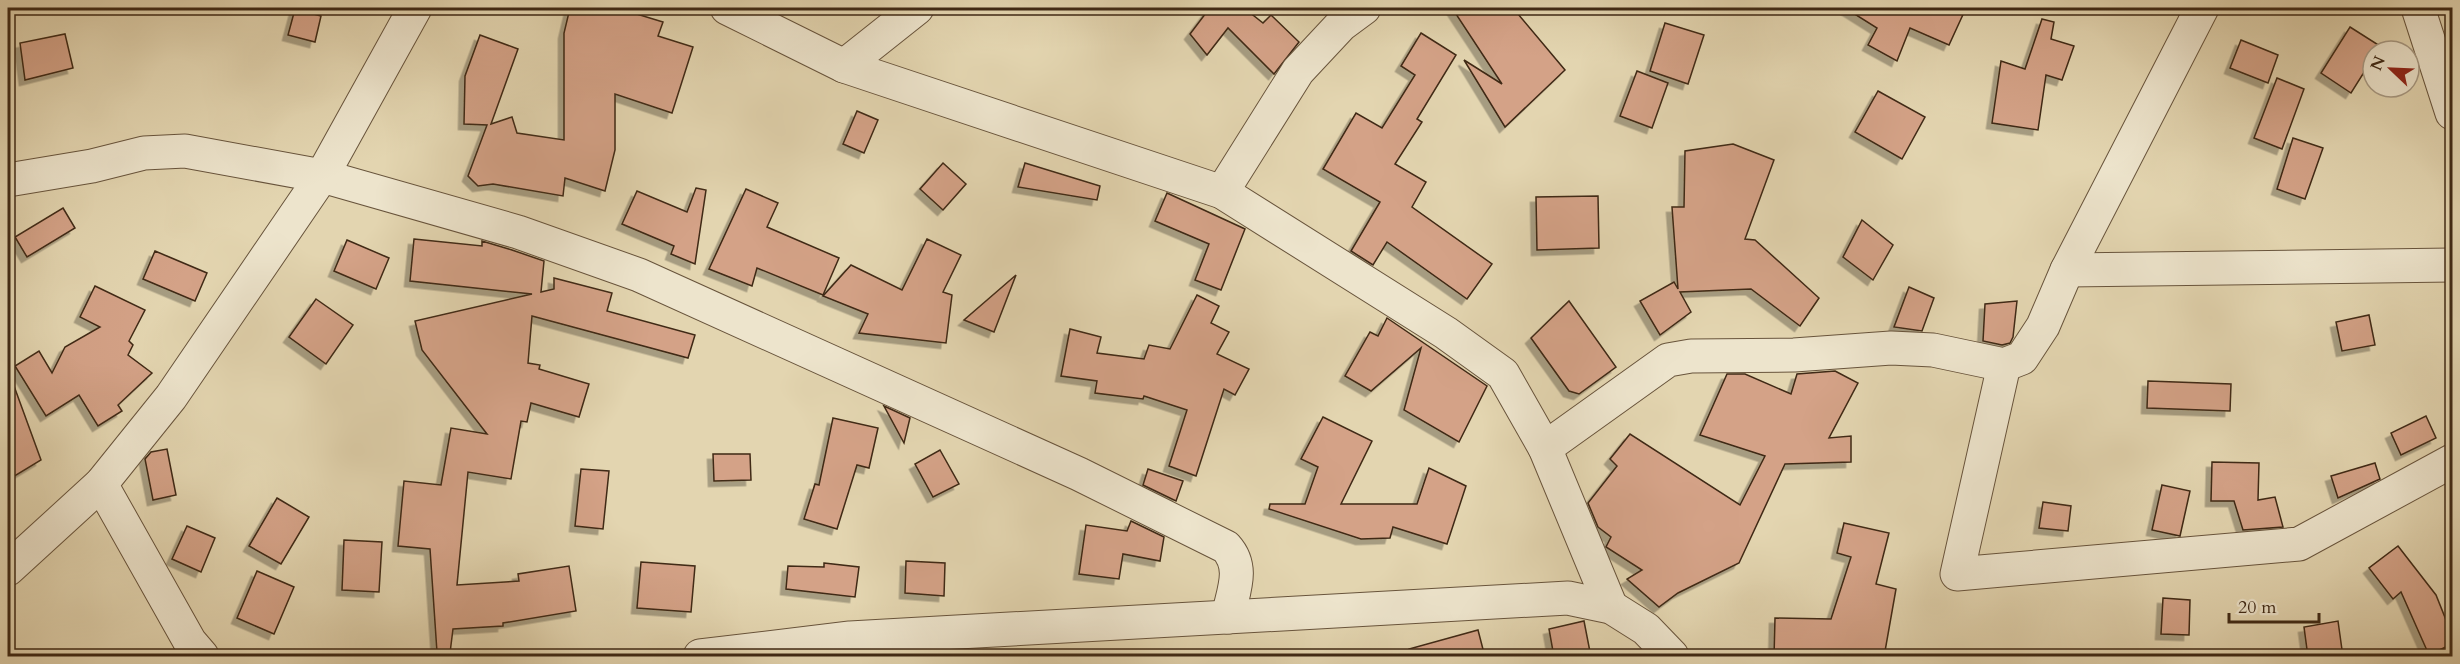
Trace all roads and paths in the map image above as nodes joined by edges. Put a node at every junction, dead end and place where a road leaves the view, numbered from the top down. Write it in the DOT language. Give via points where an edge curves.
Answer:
graph roads {
  1 [pos="415,8"];
  2 [pos="727,8"];
  3 [pos="917,8"];
  4 [pos="1364,8"];
  5 [pos="2202,8"];
  6 [pos="2418,8"];
  7 [pos="844,66"];
  8 [pos="2452,113"];
  9 [pos="322,176"];
  10 [pos="8,180"];
  11 [pos="1222,192"];
  12 [pos="2452,265"];
  13 [pos="2067,270"];
  14 [pos="2004,365"];
  15 [pos="1545,448"];
  16 [pos="2452,461"];
  17 [pos="101,484"];
  18 [pos="8,569"];
  19 [pos="1611,607"];
  20 [pos="1228,617"];
  21 [pos="202,657"];
  22 [pos="700,657"];
  23 [pos="1672,657"];
  1 -- 9 [label="street"];
  2 -- 7 [label="street"];
  3 -- 7 [label="street"];
  4 -- 11 [label="street" via="1341,25 1298,71"];
  5 -- 13 [label="street"];
  6 -- 8 [label="street"];
  7 -- 11 [label="street"];
  9 -- 10 [label="street" via="185,151 144,153"];
  9 -- 17 [label="street" via="178,387"];
  9 -- 20 [label="street" via="518,232 639,275 1079,474 1226,547 1235,558 1237,571"];
  11 -- 15 [label="street" via="1398,302 1503,374"];
  12 -- 13 [label="street"];
  13 -- 14 [label="street" via="2043,327 2028,350 2022,358"];
  14 -- 15 [label="street" via="1933,350 1892,348 1668,360"];
  14 -- 16 [label="street" via="1957,574 2299,544"];
  15 -- 19 [label="street"];
  17 -- 18 [label="street"];
  17 -- 21 [label="street"];
  19 -- 20 [label="street" via="1568,598"];
  19 -- 23 [label="street" via="1646,629"];
  20 -- 22 [label="street" via="850,638"];
}
